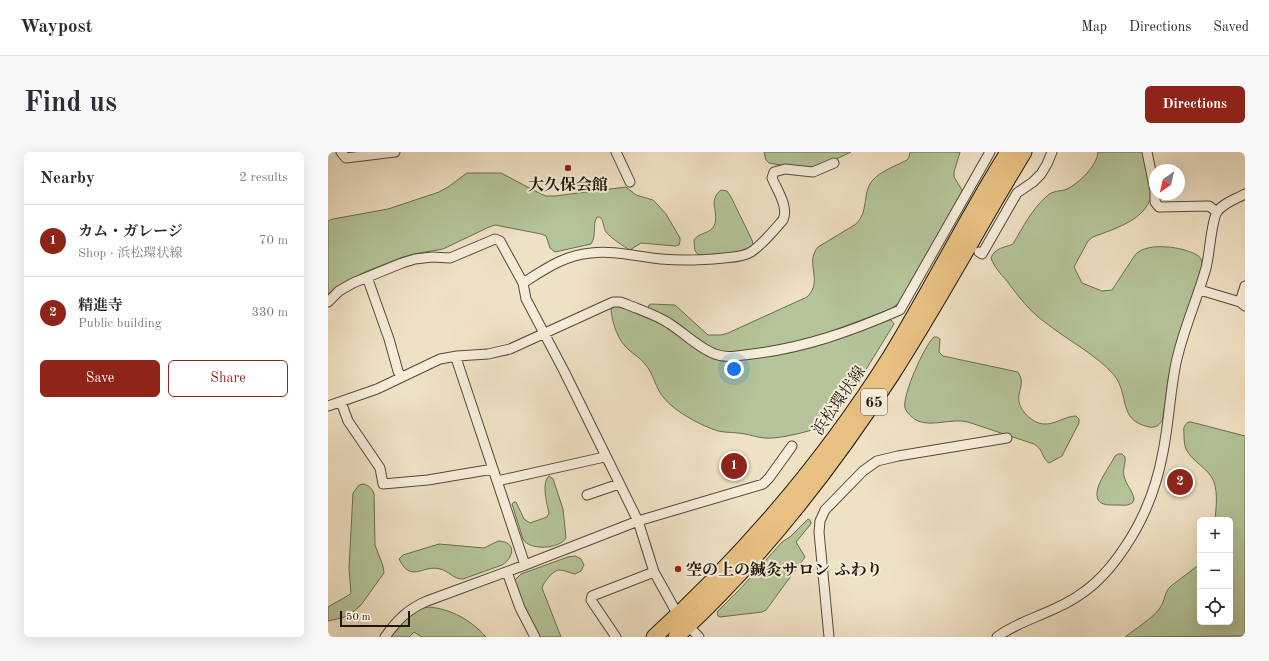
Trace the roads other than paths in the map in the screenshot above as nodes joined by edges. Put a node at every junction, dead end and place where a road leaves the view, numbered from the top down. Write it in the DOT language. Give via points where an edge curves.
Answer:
graph roads {
  1 [pos="341,152"];
  2 [pos="395,152"];
  3 [pos="616,152"];
  4 [pos="990,152"];
  5 [pos="1008,152"];
  6 [pos="1024,152"];
  7 [pos="1052,152"];
  8 [pos="1146,152"];
  9 [pos="834,163"];
  10 [pos="979,170"];
  11 [pos="630,182"];
  12 [pos="998,182"];
  13 [pos="1017,193"];
  14 [pos="1245,194"];
  15 [pos="1217,212"];
  16 [pos="979,252"];
  17 [pos="367,277"];
  18 [pos="523,283"];
  19 [pos="1245,286"];
  20 [pos="1200,290"];
  21 [pos="328,302"];
  22 [pos="1242,304"];
  23 [pos="544,334"];
  24 [pos="457,356"];
  25 [pos="401,377"];
  26 [pos="341,402"];
  27 [pos="328,406"];
  28 [pos="1007,438"];
  29 [pos="792,446"];
  30 [pos="605,456"];
  31 [pos="493,469"];
  32 [pos="497,481"];
  33 [pos="619,484"];
  34 [pos="587,495"];
  35 [pos="638,521"];
  36 [pos="525,565"];
  37 [pos="507,572"];
  38 [pos="654,572"];
  39 [pos="683,620"];
  40 [pos="385,637"];
  41 [pos="535,637"];
  42 [pos="616,637"];
  43 [pos="654,637"];
  44 [pos="676,637"];
  45 [pos="699,637"];
  46 [pos="829,637"];
  47 [pos="997,637"];
  1 -- 2 [label="street" via="346,158"];
  3 -- 11 [label="street"];
  4 -- 10 [label="street"];
  5 -- 12 [label="main road, 浜松環状線 / 65"];
  6 -- 12 [label="main road, 浜松環状線 / 65"];
  7 -- 13 [label="street" via="1041,174"];
  8 -- 15 [label="street" via="1155,202 1159,207 1209,206"];
  9 -- 18 [label="street" via="813,172 785,169 774,172 772,178 784,205 785,216 757,247 745,255 678,260 592,252 562,260"];
  10 -- 12 [label="street"];
  10 -- 23 [label="street" via="946,233 900,310 836,335 792,348 730,357 708,351 668,323 620,302 607,304"];
  12 -- 13 [label="street"];
  12 -- 39 [label="main road, 浜松環状線 / 65" via="915,338 856,428 777,530 734,579"];
  13 -- 16 [label="street" via="982,254"];
  14 -- 15 [label="street" via="1224,205"];
  15 -- 20 [label="street"];
  17 -- 18 [label="street" via="415,259 450,258 495,240 500,241"];
  17 -- 21 [label="street" via="340,291"];
  17 -- 25 [label="street"];
  18 -- 23 [label="street" via="526,299"];
  19 -- 22 [label="street"];
  20 -- 22 [label="street"];
  20 -- 47 [label="street" via="1176,362 1159,472 1126,547 1091,588"];
  23 -- 24 [label="street" via="510,349 488,354"];
  23 -- 30 [label="street"];
  24 -- 25 [label="street" via="440,359"];
  24 -- 31 [label="street"];
  25 -- 26 [label="street"];
  26 -- 27 [label="street"];
  26 -- 31 [label="street" via="348,421 380,468 383,484 428,480"];
  28 -- 46 [label="street" via="877,461 832,501 820,521 819,532"];
  29 -- 35 [label="street" via="763,484"];
  30 -- 32 [label="street"];
  30 -- 33 [label="street"];
  31 -- 32 [label="street"];
  32 -- 36 [label="street"];
  33 -- 34 [label="street"];
  33 -- 35 [label="street"];
  35 -- 36 [label="street"];
  35 -- 38 [label="street"];
  36 -- 37 [label="street"];
  37 -- 40 [label="street" via="416,606 397,621"];
  37 -- 41 [label="street" via="520,608"];
  38 -- 39 [label="street"];
  38 -- 42 [label="street" via="592,596 591,600"];
  39 -- 43 [label="main road, 浜松環状線 / 65"];
  39 -- 44 [label="main road, 浜松環状線 / 65"];
  39 -- 45 [label="street"];
}
